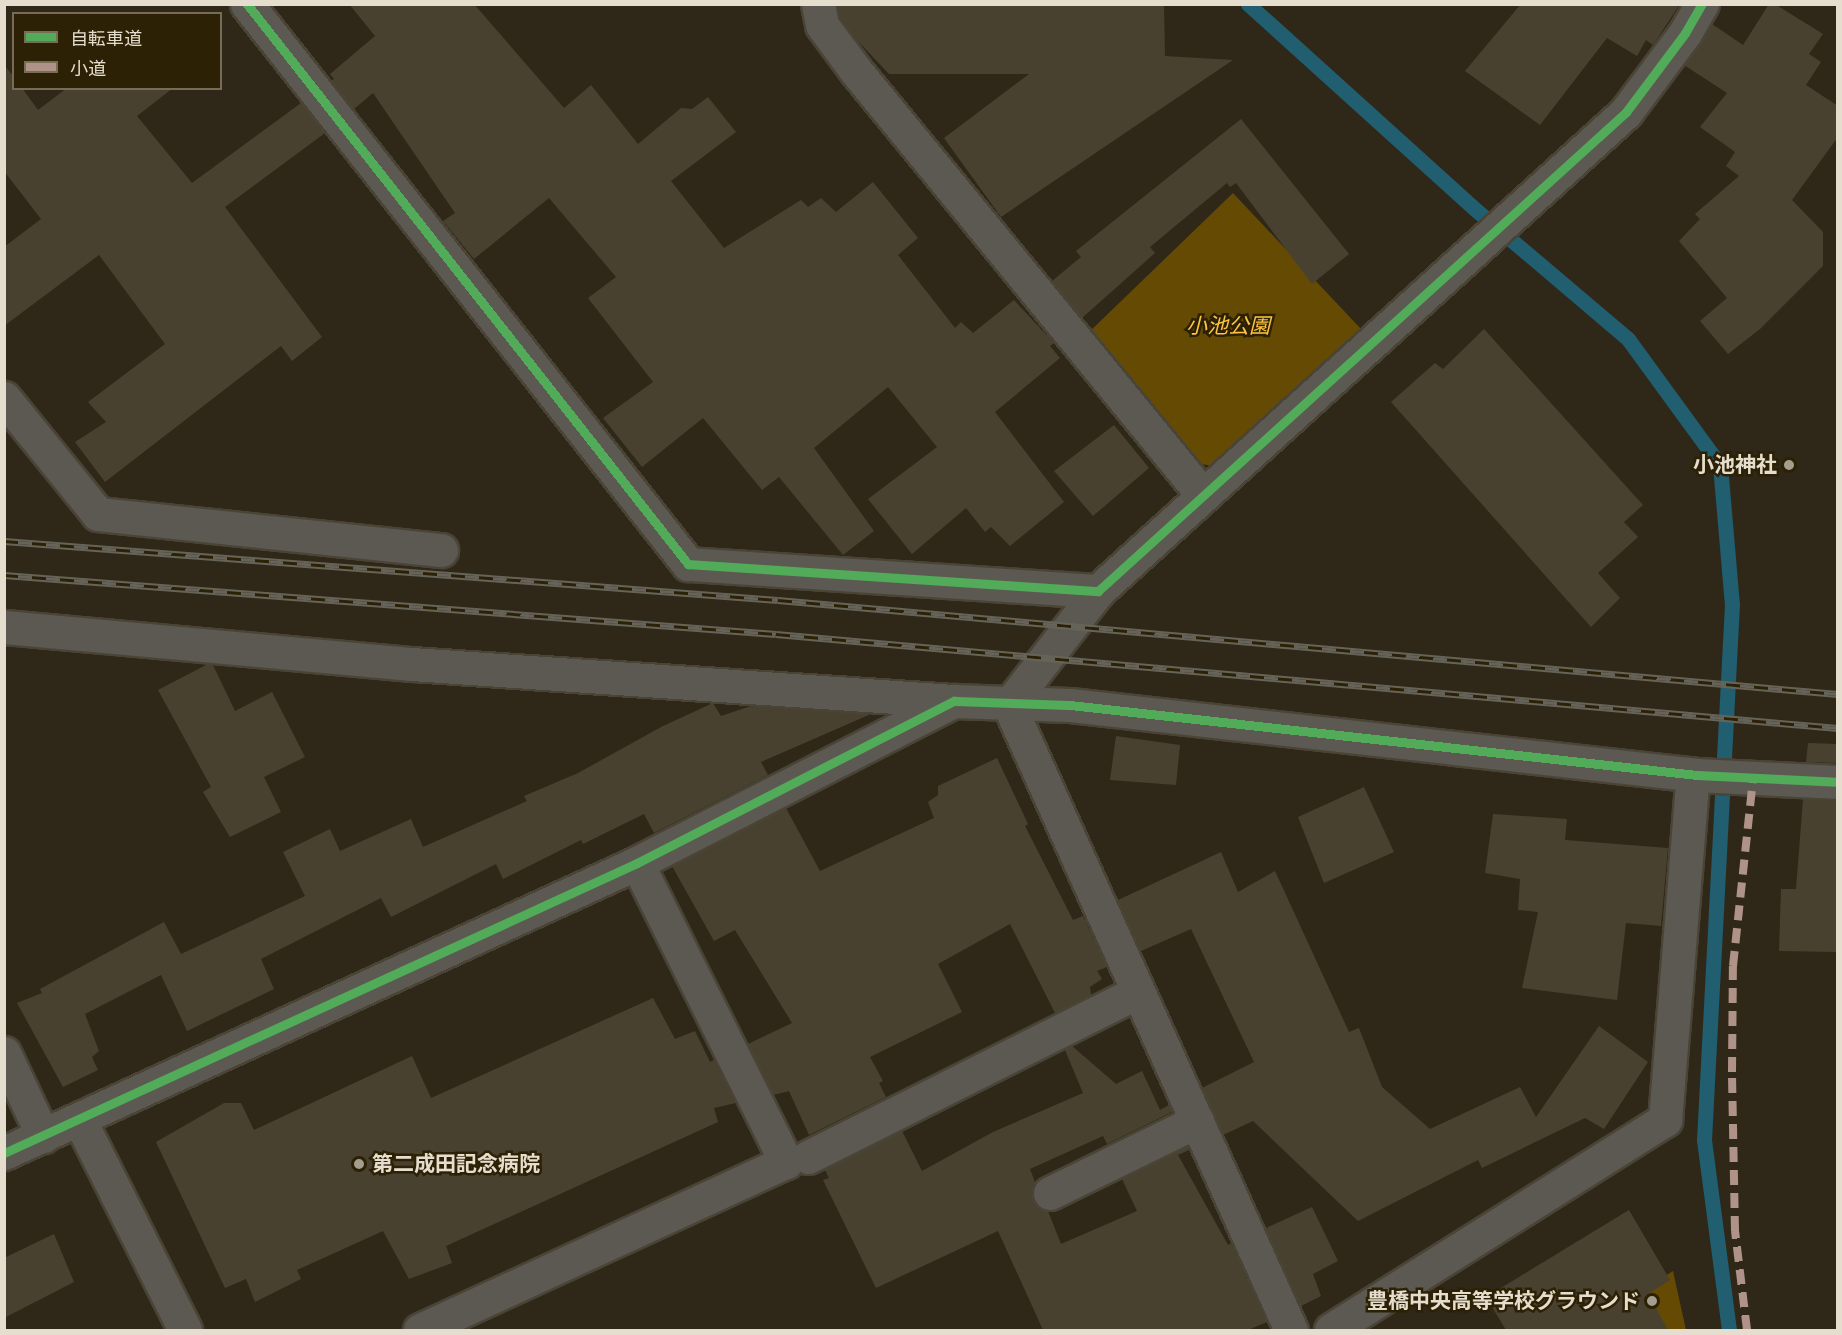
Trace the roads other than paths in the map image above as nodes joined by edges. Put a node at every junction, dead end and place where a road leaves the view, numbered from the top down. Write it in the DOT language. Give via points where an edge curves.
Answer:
graph roads {
  1 [pos="247,4"];
  2 [pos="818,4"];
  3 [pos="1702,4"];
  4 [pos="4,398"];
  5 [pos="1202,494"];
  6 [pos="441,550"];
  7 [pos="1098,591"];
  8 [pos="4,627"];
  9 [pos="954,700"];
  10 [pos="1009,705"];
  11 [pos="1695,775"];
  12 [pos="1838,782"];
  13 [pos="637,863"];
  14 [pos="1138,992"];
  15 [pos="4,1053"];
  16 [pos="79,1119"];
  17 [pos="1197,1121"];
  18 [pos="43,1136"];
  19 [pos="4,1152"];
  20 [pos="808,1156"];
  21 [pos="1050,1194"];
  22 [pos="454,1324"];
  23 [pos="185,1330"];
  24 [pos="420,1330"];
  25 [pos="1291,1330"];
  26 [pos="1331,1330"];
  1 -- 7 [label="street" via="688,564"];
  2 -- 5 [label="street" via="822,25 856,71"];
  3 -- 5 [label="street" via="1626,112 1478,250"];
  4 -- 6 [label="street" via="98,514"];
  5 -- 7 [label="street"];
  7 -- 10 [label="street"];
  8 -- 9 [label="street" via="412,664"];
  9 -- 10 [label="street"];
  9 -- 13 [label="street"];
  10 -- 11 [label="street" via="1070,705"];
  10 -- 14 [label="street"];
  11 -- 12 [label="street"];
  11 -- 26 [label="street" via="1665,1120"];
  13 -- 16 [label="street"];
  13 -- 22 [label="street" via="786,1162"];
  14 -- 17 [label="street"];
  14 -- 20 [label="street"];
  15 -- 18 [label="street"];
  16 -- 18 [label="street"];
  16 -- 23 [label="street"];
  17 -- 21 [label="street"];
  17 -- 25 [label="street"];
  18 -- 19 [label="street"];
  22 -- 24 [label="street"];
}
